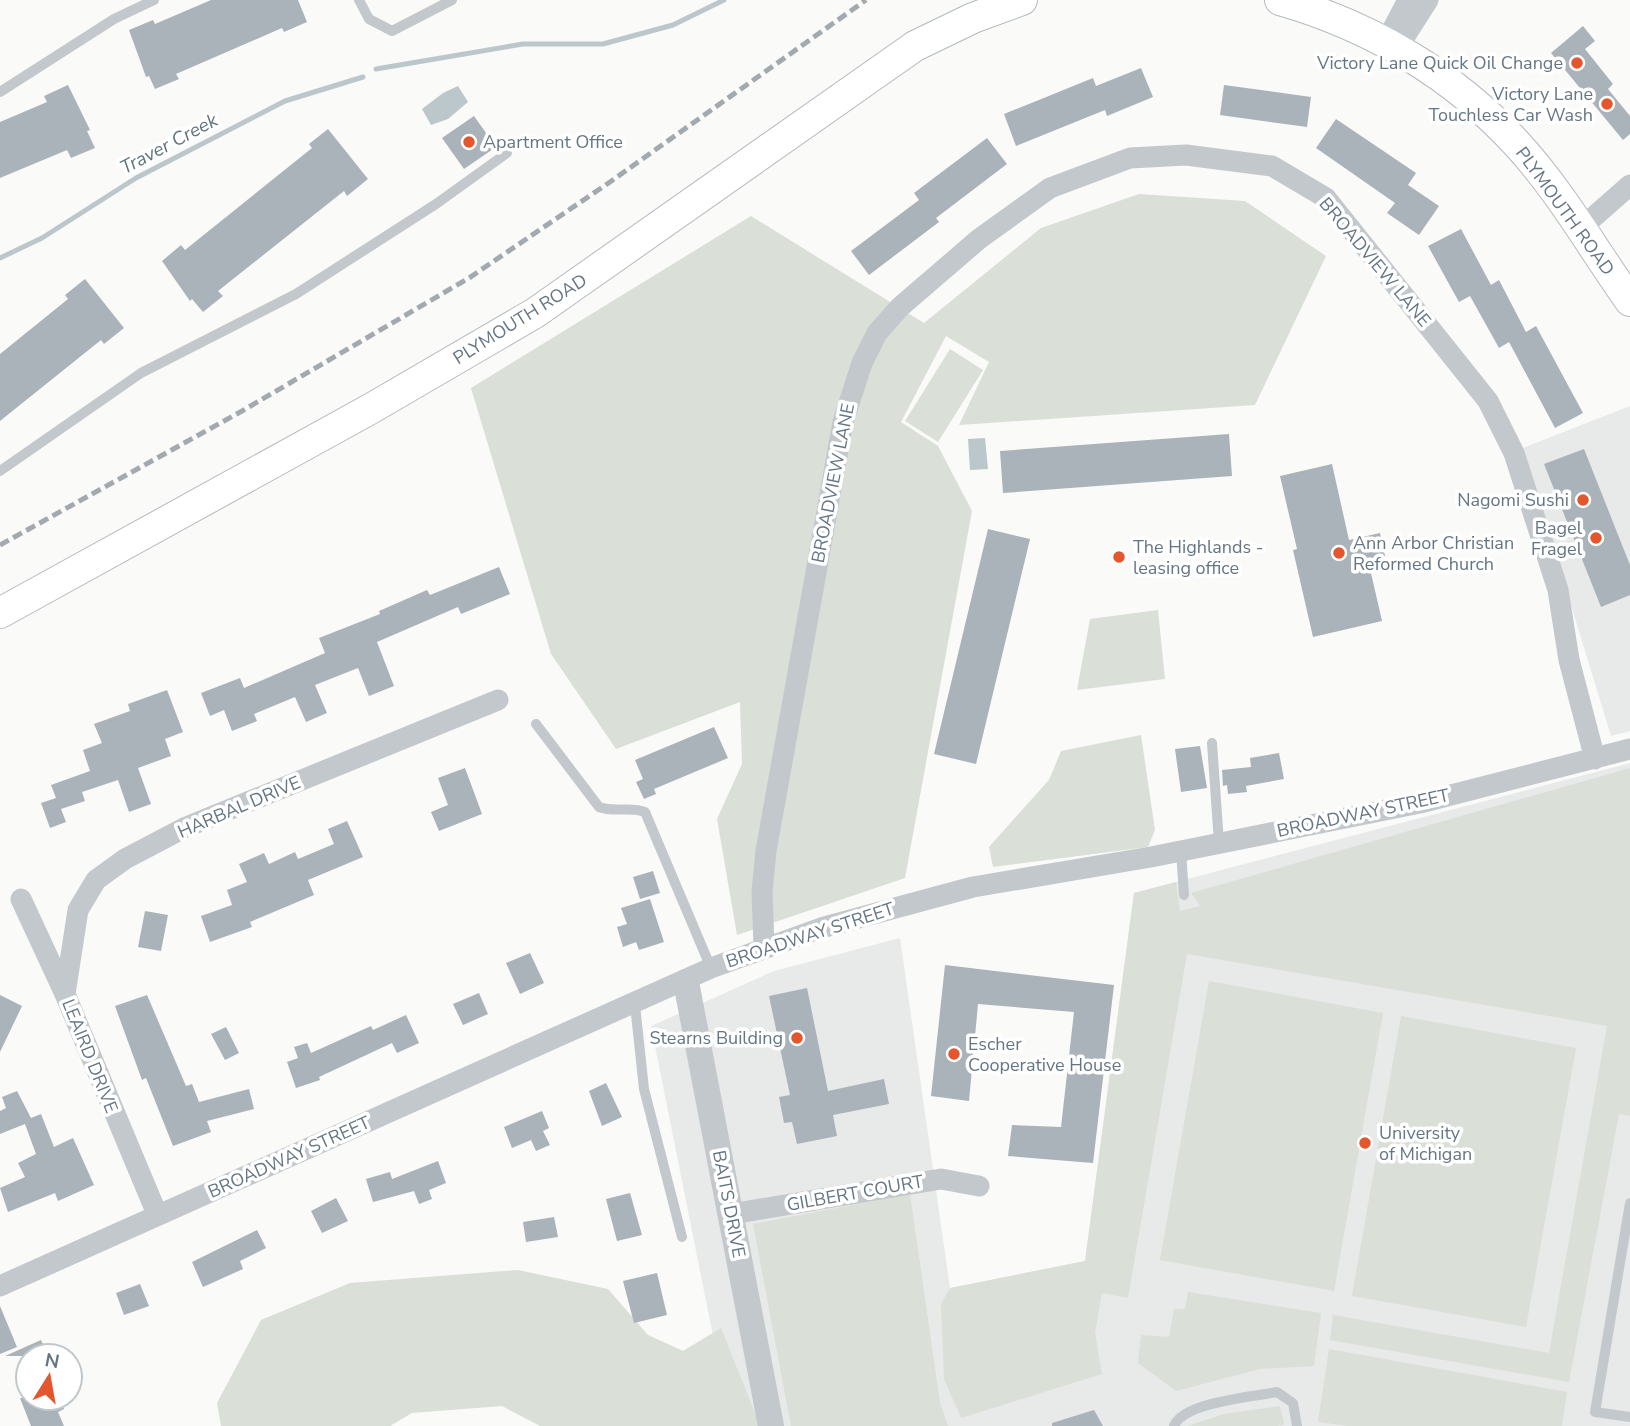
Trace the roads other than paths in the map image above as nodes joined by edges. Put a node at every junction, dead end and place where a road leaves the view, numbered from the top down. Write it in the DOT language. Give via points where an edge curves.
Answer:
graph roads {
  1 [pos="154,0"];
  2 [pos="359,0"];
  3 [pos="452,0"];
  4 [pos="1022,0"];
  5 [pos="1280,0"];
  6 [pos="1408,0"];
  7 [pos="1428,0"];
  8 [pos="1392,44"];
  9 [pos="0,92"];
  10 [pos="508,153"];
  11 [pos="1630,185"];
  12 [pos="1580,229"];
  13 [pos="1630,301"];
  14 [pos="0,471"];
  15 [pos="0,612"];
  16 [pos="498,700"];
  17 [pos="536,724"];
  18 [pos="1212,743"];
  19 [pos="1630,750"];
  20 [pos="1595,760"];
  21 [pos="1219,843"];
  22 [pos="1181,851"];
  23 [pos="1184,895"];
  24 [pos="21,898"];
  25 [pos="764,948"];
  26 [pos="711,968"];
  27 [pos="686,982"];
  28 [pos="65,994"];
  29 [pos="635,1005"];
  30 [pos="979,1186"];
  31 [pos="1630,1203"];
  32 [pos="157,1214"];
  33 [pos="731,1214"];
  34 [pos="681,1237"];
  35 [pos="0,1286"];
  36 [pos="1628,1420"];
  37 [pos="771,1426"];
  38 [pos="1174,1426"];
  39 [pos="1297,1426"];
  1 -- 9 [label="lane" via="114,19"];
  2 -- 3 [label="lane" via="369,19 392,31"];
  4 -- 15 [label="main road, PLYMOUTH ROAD" via="954,26 906,52 535,313"];
  5 -- 8 [label="main road, PLYMOUTH ROAD"];
  6 -- 8 [label="street"];
  7 -- 8 [label="street"];
  8 -- 12 [label="main road, PLYMOUTH ROAD" via="1456,89 1517,144"];
  10 -- 14 [label="lane" via="296,294 141,373"];
  11 -- 12 [label="street"];
  12 -- 13 [label="main road, PLYMOUTH ROAD"];
  16 -- 28 [label="street, HARBAL DRIVE" via="184,828 125,859 96,880 78,910"];
  17 -- 26 [label="lane" via="599,807 645,812"];
  18 -- 21 [label="lane"];
  19 -- 20 [label="street, BROADWAY STREET"];
  20 -- 21 [label="street, BROADWAY STREET" via="1419,803"];
  20 -- 25 [label="street, BROADVIEW LANE" via="1569,660 1558,590 1514,453 1488,401 1326,198 1272,166 1186,155 1130,158 1049,188 979,239 900,307 877,333 862,363 843,422 766,852"];
  21 -- 22 [label="street, BROADWAY STREET"];
  22 -- 23 [label="lane"];
  22 -- 25 [label="street, BROADWAY STREET" via="974,887"];
  24 -- 28 [label="street, LEAIRD DRIVE"];
  25 -- 26 [label="street, BROADWAY STREET"];
  26 -- 27 [label="street, BROADWAY STREET"];
  27 -- 29 [label="street, BROADWAY STREET"];
  27 -- 33 [label="street, BAITS DRIVE"];
  28 -- 32 [label="street, LEAIRD DRIVE"];
  29 -- 32 [label="street, BROADWAY STREET"];
  29 -- 34 [label="lane" via="645,1089"];
  30 -- 33 [label="street, GILBERT COURT" via="941,1179"];
  31 -- 36 [label="lane" via="1595,1412"];
  32 -- 35 [label="street, BROADWAY STREET"];
  33 -- 37 [label="street, BAITS DRIVE"];
  38 -- 39 [label="lane" via="1192,1409 1276,1392 1293,1403"];
}
